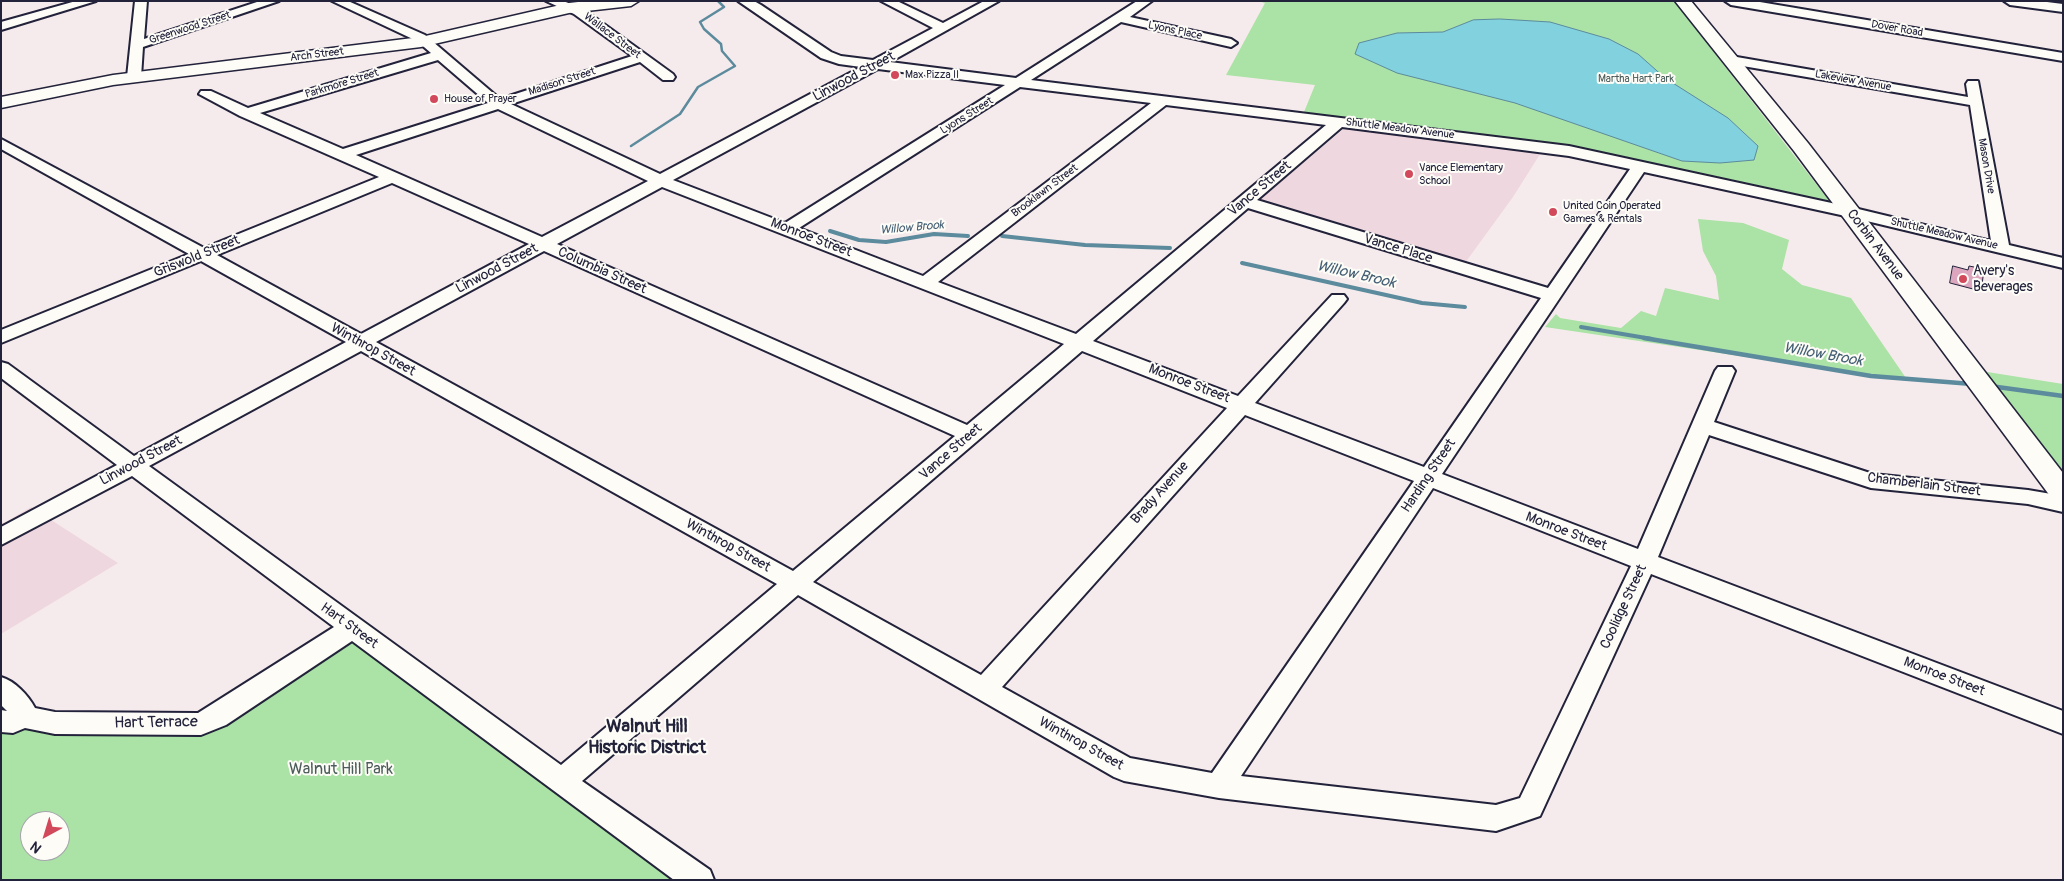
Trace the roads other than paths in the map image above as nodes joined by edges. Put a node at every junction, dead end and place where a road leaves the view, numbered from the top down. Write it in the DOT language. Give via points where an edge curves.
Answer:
graph roads {
  1 [pos="90,1"];
  2 [pos="141,1"];
  3 [pos="273,1"];
  4 [pos="338,1"];
  5 [pos="552,1"];
  6 [pos="631,1"];
  7 [pos="744,1"];
  8 [pos="887,1"];
  9 [pos="992,1"];
  10 [pos="1146,1"];
  11 [pos="1683,1"];
  12 [pos="1731,1"];
  13 [pos="2010,1"];
  14 [pos="570,8"];
  15 [pos="2063,8"];
  16 [pos="1119,18"];
  17 [pos="1,26"];
  18 [pos="943,28"];
  19 [pos="424,41"];
  20 [pos="1231,43"];
  21 [pos="137,45"];
  22 [pos="440,55"];
  23 [pos="2063,57"];
  24 [pos="640,58"];
  25 [pos="1730,60"];
  26 [pos="877,65"];
  27 [pos="134,77"];
  28 [pos="668,77"];
  29 [pos="1022,82"];
  30 [pos="1973,84"];
  31 [pos="206,94"];
  32 [pos="1164,100"];
  33 [pos="1975,102"];
  34 [pos="1,103"];
  35 [pos="497,103"];
  36 [pos="245,113"];
  37 [pos="1340,121"];
  38 [pos="1,143"];
  39 [pos="342,155"];
  40 [pos="1640,166"];
  41 [pos="392,177"];
  42 [pos="661,181"];
  43 [pos="1245,202"];
  44 [pos="1850,212"];
  45 [pos="788,229"];
  46 [pos="543,245"];
  47 [pos="2001,248"];
  48 [pos="202,255"];
  49 [pos="2063,263"];
  50 [pos="925,283"];
  51 [pos="1552,295"];
  52 [pos="1338,299"];
  53 [pos="1,337"];
  54 [pos="1080,342"];
  55 [pos="361,343"];
  56 [pos="1,368"];
  57 [pos="1725,371"];
  58 [pos="1240,404"];
  59 [pos="1703,426"];
  60 [pos="971,435"];
  61 [pos="132,466"];
  62 [pos="1428,477"];
  63 [pos="2063,493"];
  64 [pos="2063,504"];
  65 [pos="1,537"];
  66 [pos="1644,563"];
  67 [pos="797,584"];
  68 [pos="352,628"];
  69 [pos="984,689"];
  70 [pos="8,706"];
  71 [pos="2063,723"];
  72 [pos="562,782"];
  73 [pos="1218,786"];
  74 [pos="1496,818"];
  75 [pos="699,880"];
  1 -- 17 [label="street"];
  2 -- 21 [label="street"];
  3 -- 21 [label="street, Greenwood Street"];
  4 -- 19 [label="street, Monroe Street"];
  5 -- 14 [label="street, Wallace Street"];
  6 -- 14 [label="main road, Arch Street"];
  7 -- 26 [label="street, Shuttle Meadow Avenue" via="827,56"];
  8 -- 18 [label="street"];
  9 -- 18 [label="street, Linwood Street"];
  10 -- 16 [label="street, Lyons Street"];
  11 -- 25 [label="main road, Corbin Avenue"];
  12 -- 23 [label="street, Dover Road"];
  13 -- 15 [label="street"];
  14 -- 19 [label="main road, Arch Street"];
  14 -- 24 [label="street, Wallace Street" via="609,32"];
  16 -- 20 [label="street, Lyons Place"];
  16 -- 29 [label="street, Lyons Street"];
  18 -- 26 [label="street, Linwood Street"];
  19 -- 22 [label="street, Monroe Street"];
  19 -- 27 [label="main road, Arch Street"];
  21 -- 27 [label="street"];
  22 -- 35 [label="street, Monroe Street"];
  22 -- 36 [label="street, Parkmore Street"];
  24 -- 28 [label="street, Wallace Street"];
  24 -- 35 [label="street, Madison Street"];
  25 -- 33 [label="street, Lakeview Avenue"];
  25 -- 44 [label="main road, Corbin Avenue"];
  26 -- 29 [label="street, Shuttle Meadow Avenue"];
  26 -- 42 [label="street, Linwood Street"];
  27 -- 34 [label="main road, Arch Street" via="74,86"];
  29 -- 32 [label="street, Shuttle Meadow Avenue"];
  29 -- 45 [label="street, Lyons Street"];
  30 -- 33 [label="street, Mason Drive"];
  31 -- 36 [label="street, Columbia Street"];
  32 -- 37 [label="street, Shuttle Meadow Avenue"];
  32 -- 50 [label="street, Brooklawn Street"];
  33 -- 47 [label="street, Mason Drive"];
  35 -- 39 [label="street, Madison Street"];
  35 -- 42 [label="street, Monroe Street"];
  36 -- 39 [label="street, Columbia Street"];
  37 -- 40 [label="street, Shuttle Meadow Avenue" via="1533,146"];
  37 -- 43 [label="street, Vance Street"];
  38 -- 48 [label="street, Winthrop Street"];
  39 -- 41 [label="street, Columbia Street"];
  40 -- 44 [label="street, Shuttle Meadow Avenue"];
  40 -- 51 [label="street, Harding Street"];
  41 -- 46 [label="street, Columbia Street"];
  41 -- 48 [label="street, Griswold Street"];
  42 -- 45 [label="street, Monroe Street"];
  42 -- 46 [label="street, Linwood Street"];
  43 -- 51 [label="street, Vance Place"];
  43 -- 54 [label="street, Vance Street"];
  44 -- 47 [label="street, Shuttle Meadow Avenue"];
  44 -- 63 [label="main road, Corbin Avenue"];
  45 -- 50 [label="street, Monroe Street"];
  46 -- 55 [label="street, Linwood Street"];
  46 -- 60 [label="street, Columbia Street"];
  47 -- 49 [label="street, Shuttle Meadow Avenue"];
  48 -- 53 [label="street, Griswold Street"];
  48 -- 55 [label="street, Winthrop Street"];
  50 -- 54 [label="street, Monroe Street"];
  51 -- 62 [label="street, Harding Street"];
  52 -- 58 [label="street, Brady Avenue"];
  54 -- 58 [label="street, Monroe Street"];
  54 -- 60 [label="street, Vance Street"];
  55 -- 61 [label="street, Linwood Street"];
  55 -- 67 [label="street, Winthrop Street"];
  56 -- 61 [label="street, Hart Street"];
  57 -- 59 [label="street, Coolidge Street"];
  58 -- 62 [label="street, Monroe Street"];
  58 -- 69 [label="street, Brady Avenue"];
  59 -- 64 [label="street, Chamberlain Street" via="1871,481 2028,497"];
  59 -- 66 [label="street, Coolidge Street"];
  60 -- 67 [label="street, Vance Street"];
  61 -- 65 [label="street, Linwood Street"];
  61 -- 68 [label="street, Hart Street"];
  62 -- 66 [label="street, Monroe Street"];
  62 -- 73 [label="street, Harding Street"];
  66 -- 71 [label="street, Monroe Street"];
  66 -- 74 [label="street, Coolidge Street" via="1530,807"];
  67 -- 69 [label="street, Winthrop Street"];
  67 -- 72 [label="street, Vance Street"];
  68 -- 70 [label="street, Hart Terrace" via="203,723 55,723"];
  68 -- 72 [label="street, Hart Street"];
  69 -- 73 [label="street, Winthrop Street" via="1124,770"];
  72 -- 75 [label="street, Hart Street"];
  73 -- 74 [label="street, Winthrop Street"];
}
